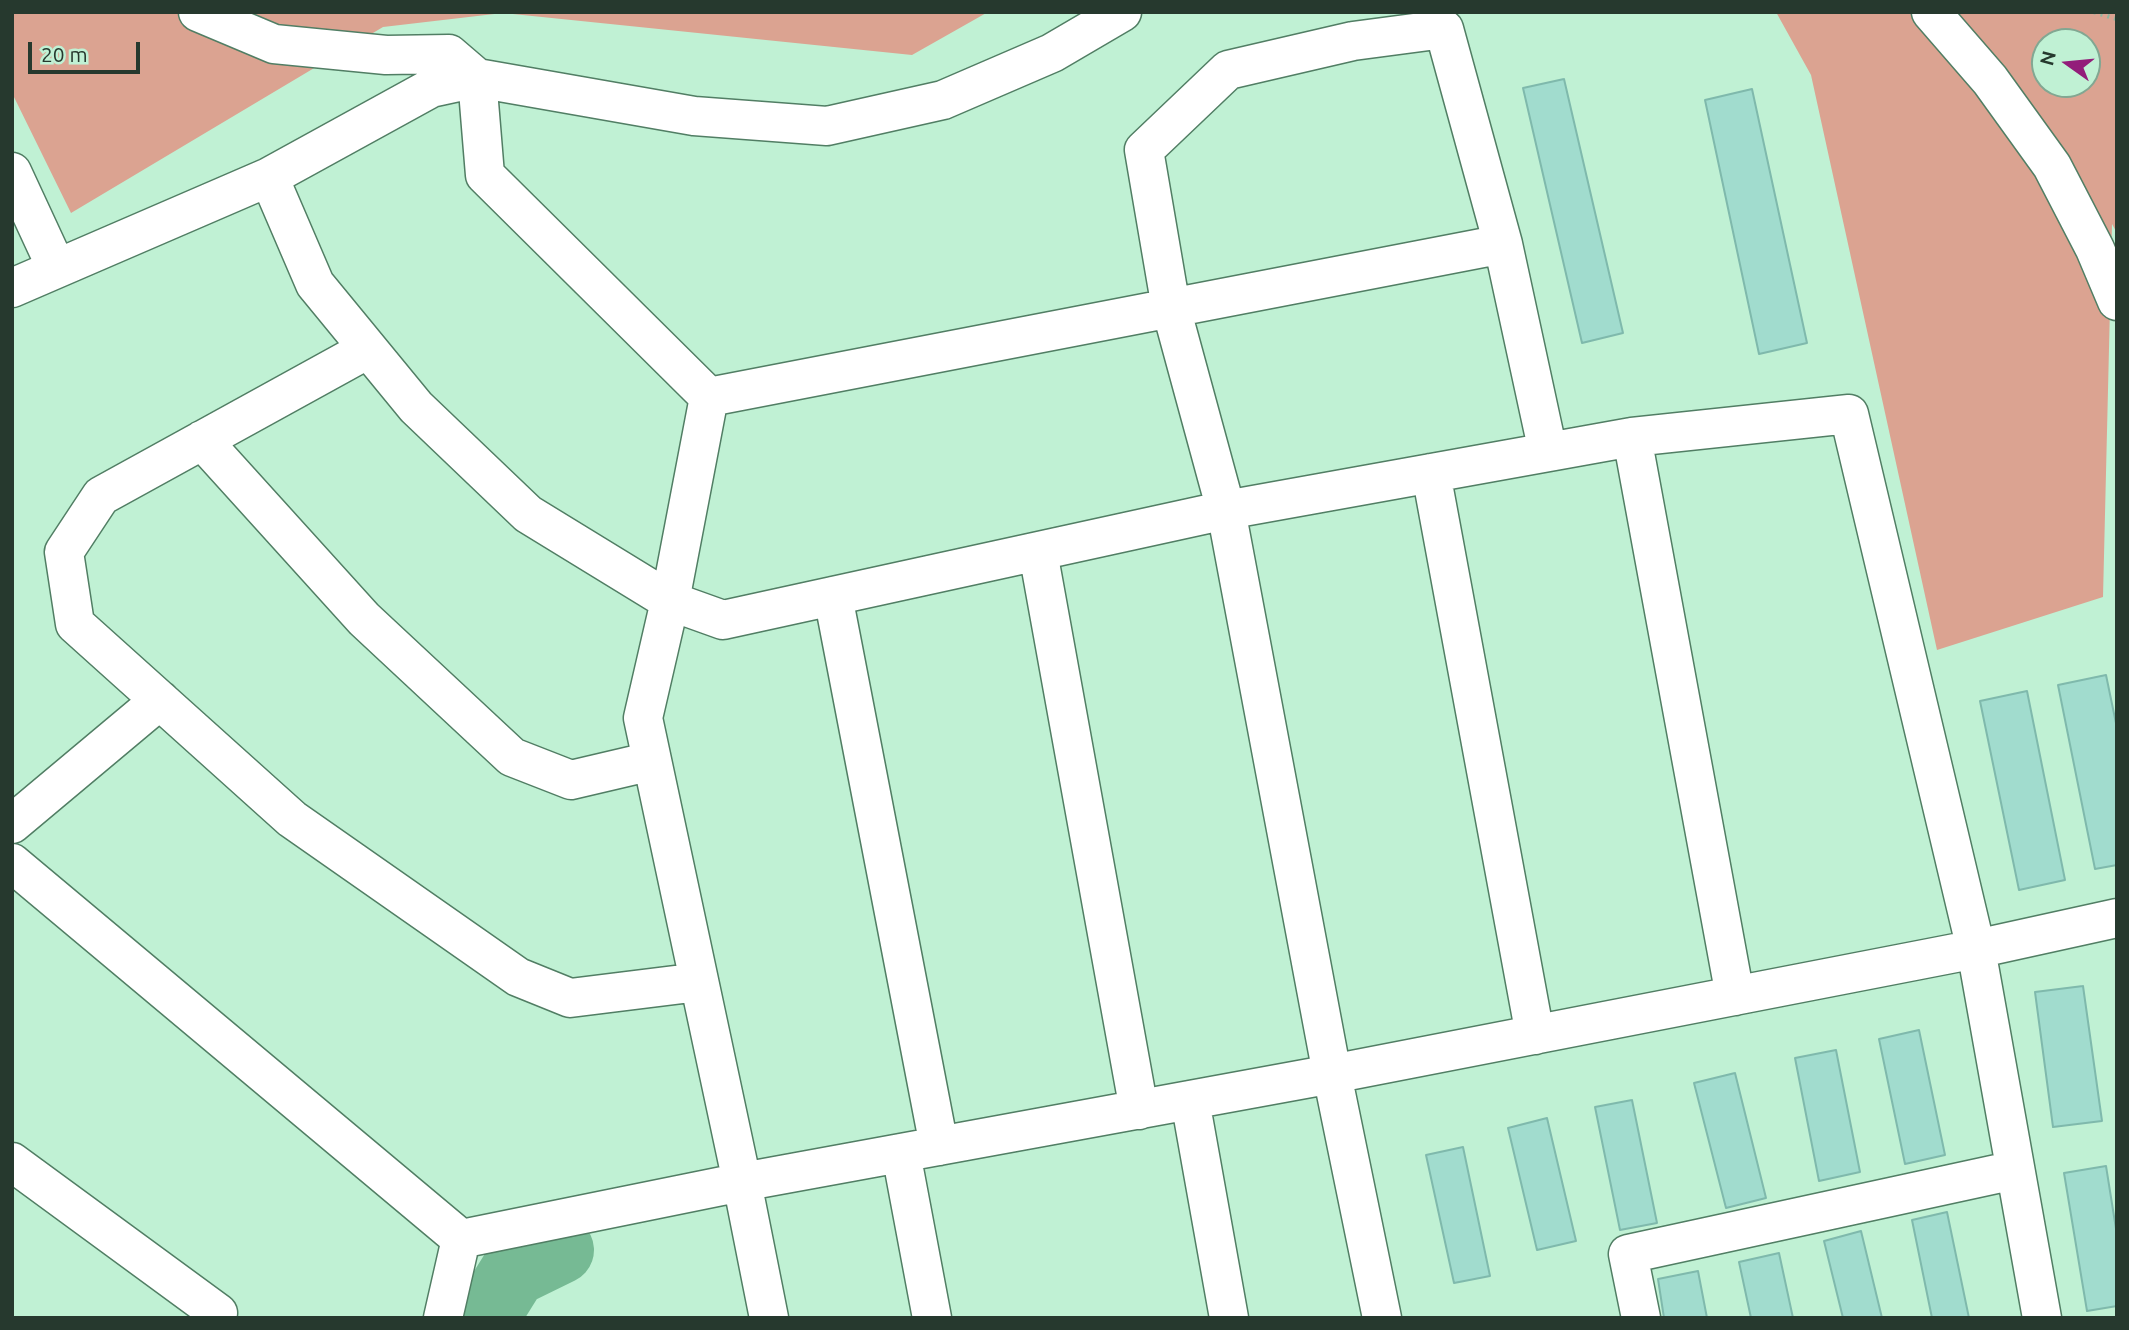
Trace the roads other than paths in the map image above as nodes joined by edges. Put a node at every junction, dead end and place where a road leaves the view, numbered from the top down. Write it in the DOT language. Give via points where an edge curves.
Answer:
graph roads {
  1 [pos="198,12"];
  2 [pos="1122,12"];
  3 [pos="1931,12"];
  4 [pos="477,78"];
  5 [pos="12,172"];
  6 [pos="269,177"];
  7 [pos="1503,244"];
  8 [pos="56,267"];
  9 [pos="12,288"];
  10 [pos="2117,301"];
  11 [pos="1171,308"];
  12 [pos="368,349"];
  13 [pos="709,397"];
  14 [pos="1632,437"];
  15 [pos="202,440"];
  16 [pos="1548,452"];
  17 [pos="1432,473"];
  18 [pos="1226,510"];
  19 [pos="1038,552"];
  20 [pos="833,596"];
  21 [pos="670,601"];
  22 [pos="160,700"];
  23 [pos="652,761"];
  24 [pos="12,824"];
  25 [pos="12,863"];
  26 [pos="2117,918"];
  27 [pos="1976,948"];
  28 [pos="699,982"];
  29 [pos="1735,996"];
  30 [pos="1535,1035"];
  31 [pos="1332,1074"];
  32 [pos="1190,1101"];
  33 [pos="1139,1110"];
  34 [pos="939,1146"];
  35 [pos="901,1153"];
  36 [pos="12,1162"];
  37 [pos="2015,1170"];
  38 [pos="742,1181"];
  39 [pos="461,1239"];
  40 [pos="219,1316"];
  41 [pos="443,1318"];
  42 [pos="769,1318"];
  43 [pos="932,1318"];
  44 [pos="1229,1318"];
  45 [pos="1382,1318"];
  46 [pos="1641,1318"];
  47 [pos="2042,1318"];
  1 -- 4 [label="street" via="274,44 386,55 449,54"];
  2 -- 4 [label="street" via="1052,53 943,100 827,126 694,117"];
  3 -- 10 [label="street" via="1990,80 2052,166"];
  4 -- 6 [label="street" via="430,88"];
  4 -- 13 [label="street" via="485,175"];
  5 -- 8 [label="street"];
  6 -- 8 [label="street"];
  6 -- 12 [label="street" via="315,284"];
  7 -- 11 [label="street"];
  7 -- 11 [label="street" via="1444,29 1353,41 1228,70 1144,150"];
  7 -- 16 [label="street"];
  8 -- 9 [label="street"];
  11 -- 13 [label="street"];
  11 -- 18 [label="street"];
  12 -- 15 [label="street"];
  12 -- 21 [label="street" via="416,407 528,514"];
  13 -- 21 [label="street"];
  14 -- 16 [label="street"];
  14 -- 27 [label="street" via="1849,414"];
  14 -- 29 [label="street"];
  15 -- 22 [label="street" via="101,496 64,552 75,624"];
  15 -- 23 [label="street" via="364,619 512,757 571,780"];
  16 -- 17 [label="street"];
  17 -- 18 [label="street"];
  17 -- 30 [label="street"];
  18 -- 19 [label="street"];
  18 -- 31 [label="street"];
  19 -- 20 [label="street"];
  19 -- 33 [label="street"];
  20 -- 21 [label="street" via="723,620"];
  20 -- 34 [label="street"];
  21 -- 23 [label="street" via="643,718"];
  22 -- 24 [label="street"];
  22 -- 28 [label="street" via="292,819 518,977 570,998"];
  23 -- 28 [label="street"];
  25 -- 39 [label="street"];
  26 -- 27 [label="street"];
  27 -- 29 [label="street"];
  27 -- 37 [label="street"];
  28 -- 38 [label="street"];
  29 -- 30 [label="street"];
  30 -- 31 [label="street"];
  31 -- 32 [label="street"];
  31 -- 45 [label="street"];
  32 -- 33 [label="street"];
  32 -- 44 [label="street"];
  33 -- 34 [label="street"];
  34 -- 35 [label="street"];
  35 -- 38 [label="street"];
  35 -- 43 [label="street"];
  36 -- 40 [label="street"];
  37 -- 46 [label="street" via="1628,1254"];
  37 -- 47 [label="street"];
  38 -- 39 [label="street"];
  38 -- 42 [label="street"];
  39 -- 41 [label="street"];
}
